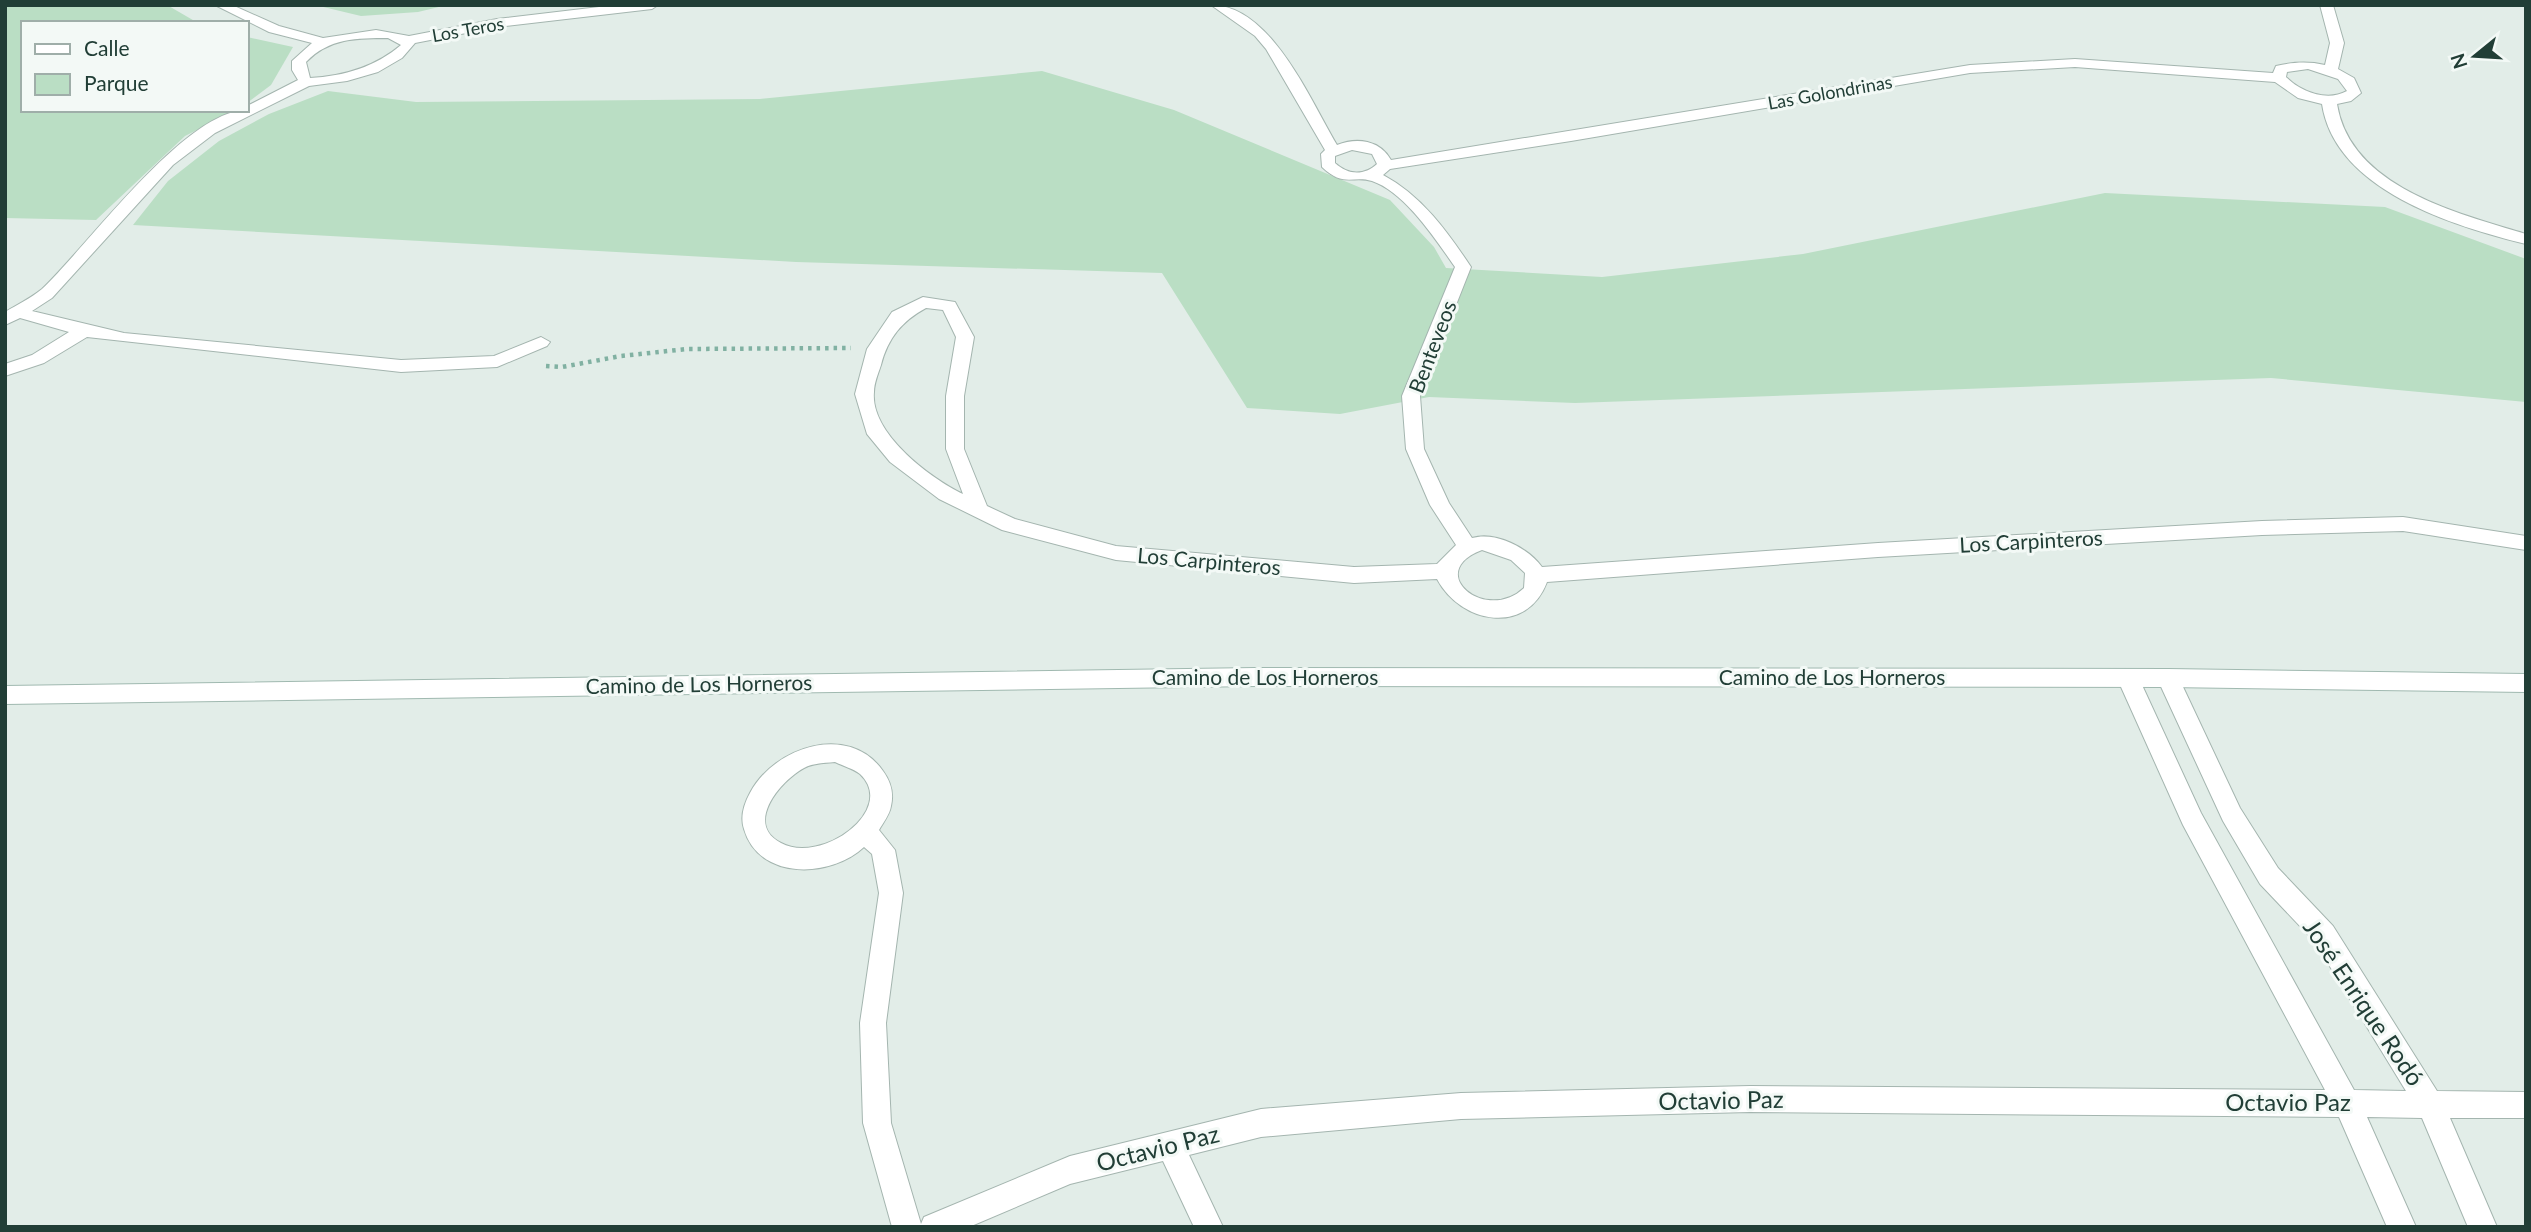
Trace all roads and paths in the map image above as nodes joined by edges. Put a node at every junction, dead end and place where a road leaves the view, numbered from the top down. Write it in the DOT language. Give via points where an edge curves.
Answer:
graph roads {
  1 [pos="221,5"];
  2 [pos="652,5"];
  3 [pos="1217,5"];
  4 [pos="2326,5"];
  5 [pos="408,40"];
  6 [pos="321,41"];
  7 [pos="2331,71"];
  8 [pos="2279,78"];
  9 [pos="306,82"];
  10 [pos="2329,100"];
  11 [pos="248,111"];
  12 [pos="246,112"];
  13 [pos="1333,150"];
  14 [pos="1379,170"];
  15 [pos="2526,239"];
  16 [pos="13,316"];
  17 [pos="84,331"];
  18 [pos="541,342"];
  19 [pos="876,349"];
  20 [pos="497,361"];
  21 [pos="5,370"];
  22 [pos="979,510"];
  23 [pos="2526,543"];
  24 [pos="1467,546"];
  25 [pos="1445,571"];
  26 [pos="1535,575"];
  27 [pos="2128,678"];
  28 [pos="2168,678"];
  29 [pos="2526,683"];
  30 [pos="5,695"];
  31 [pos="866,832"];
  32 [pos="2347,1104"];
  33 [pos="2430,1104"];
  34 [pos="2526,1105"];
  35 [pos="1170,1146"];
  36 [pos="907,1227"];
  37 [pos="933,1227"];
  38 [pos="1209,1227"];
  39 [pos="2402,1227"];
  40 [pos="2483,1227"];
  1 -- 6 [label="street" via="274,29"];
  2 -- 5 [label="street, Los Teros" via="497,23"];
  3 -- 13 [label="street, Benteveos" via="1260,33 1272,47"];
  4 -- 7 [label="street" via="2337,43"];
  5 -- 6 [label="street" via="380,34"];
  5 -- 9 [label="street" via="402,52 366,72"];
  6 -- 9 [label="street" via="299,61"];
  7 -- 8 [label="street" via="2297,65 2281,69"];
  7 -- 10 [label="street" via="2354,88 2349,97"];
  8 -- 10 [label="street" via="2303,94"];
  8 -- 14 [label="street, Las Golondrinas" via="2076,63 1970,69"];
  9 -- 11 [label="street"];
  10 -- 15 [label="street" via="2337,134 2365,169 2452,216"];
  12 -- 16 [label="street" via="210,130 169,162 46,294"];
  13 -- 14 [label="street, Benteveos" via="1350,145 1369,147 1382,154"];
  13 -- 14 [label="street, Benteveos" via="1327,164 1337,173 1354,177"];
  14 -- 24 [label="street, Benteveos" via="1439,231 1463,267 1411,396 1415,449 1440,505"];
  16 -- 17 [label="street"];
  17 -- 20 [label="street" via="401,366"];
  17 -- 21 [label="street" via="38,359"];
  18 -- 20 [label="street"];
  19 -- 20 [label="path" via="687,349 562,367"];
  19 -- 22 [label="street, Los Carpinteros" via="864,394 874,430 897,457 946,494"];
  19 -- 22 [label="street, Los Carpinteros" via="898,316 923,302 949,306 965,337 955,396 956,449"];
  22 -- 25 [label="street, Los Carpinteros" via="1009,525 1116,553 1354,575"];
  23 -- 26 [label="street, Los Carpinteros" via="2403,524 2262,528"];
  24 -- 25 [label="street" via="1456,552"];
  24 -- 26 [label="street" via="1509,548 1530,564"];
  25 -- 26 [label="street" via="1452,592 1492,610 1529,596"];
  27 -- 28 [label="street, Camino de Los Horneros"];
  27 -- 30 [label="street, Camino de Los Horneros" via="1255,677"];
  27 -- 32 [label="street" via="2191,818"];
  28 -- 29 [label="street, Camino de Los Horneros"];
  28 -- 33 [label="street, José Enrique Rodó" via="2250,845 2270,876 2324,934"];
  31 -- 31 [label="street" via="878,816 879,781 870,767 837,753 795,761 763,788 755,805 753,822 759,838 788,858 830,856"];
  31 -- 36 [label="street" via="883,850 891,893 873,1023 877,1123"];
  32 -- 33 [label="street, Octavio Paz"];
  32 -- 35 [label="street, Octavio Paz" via="1749,1099 1461,1106 1261,1124"];
  32 -- 39 [label="street"];
  33 -- 34 [label="street, Octavio Paz"];
  33 -- 40 [label="street, José Enrique Rodó"];
  35 -- 37 [label="street, Octavio Paz" via="1070,1170"];
  35 -- 38 [label="street"];
}
